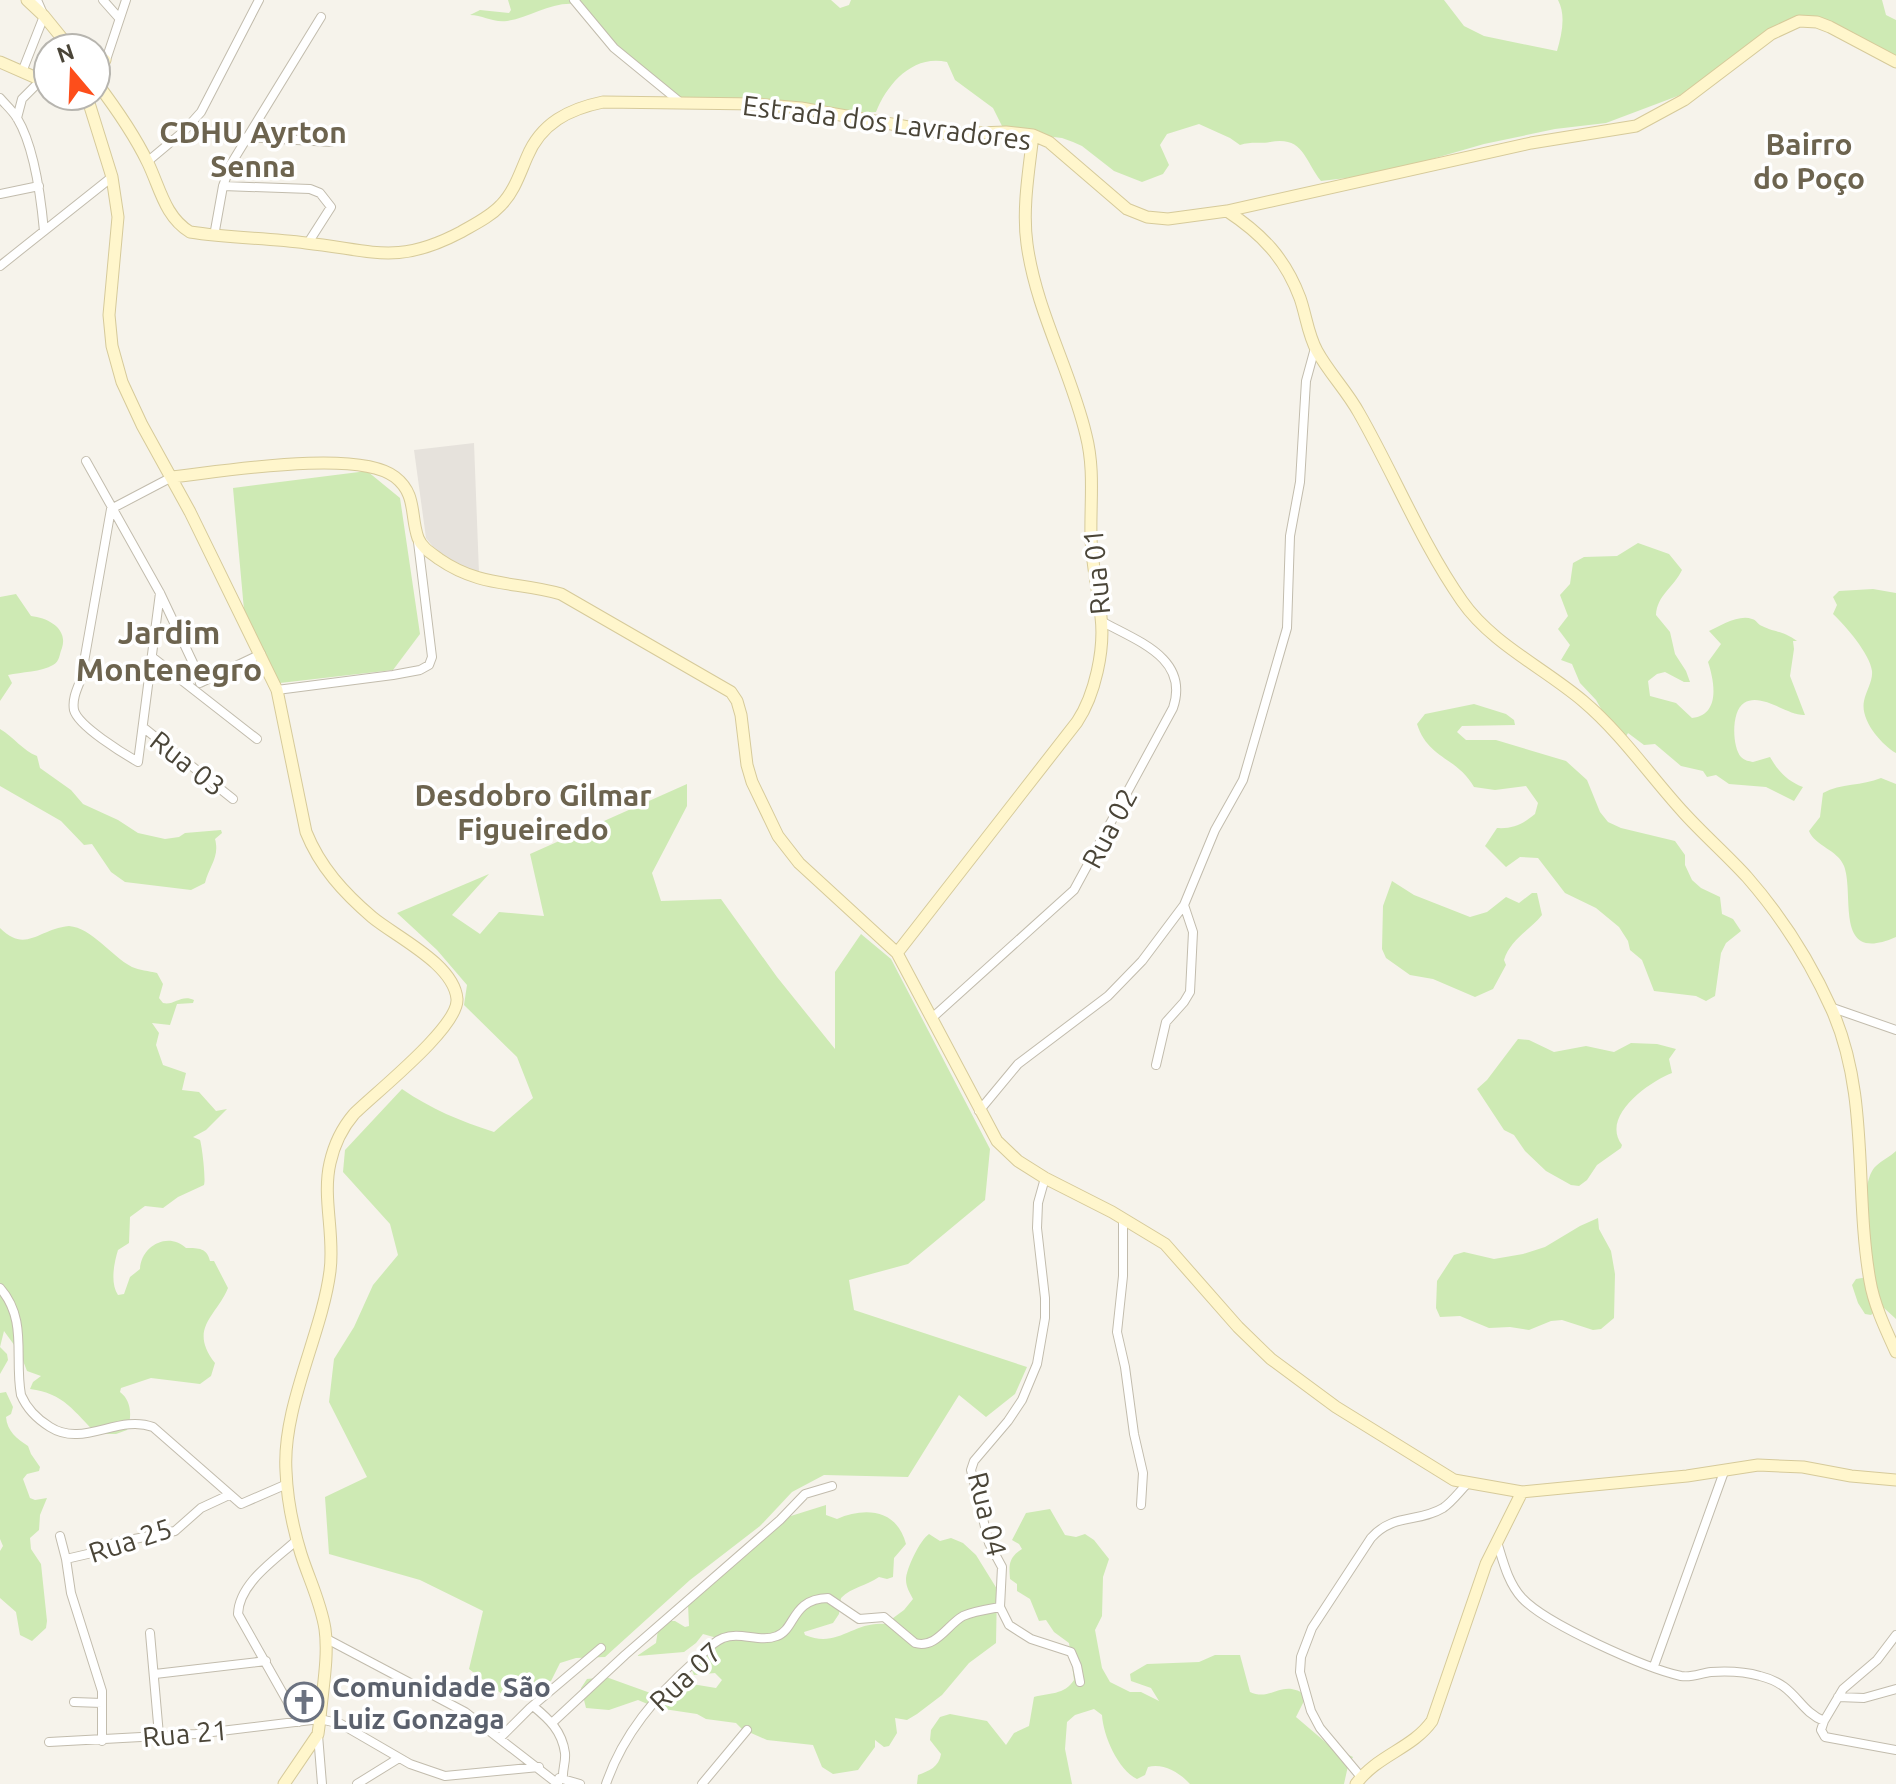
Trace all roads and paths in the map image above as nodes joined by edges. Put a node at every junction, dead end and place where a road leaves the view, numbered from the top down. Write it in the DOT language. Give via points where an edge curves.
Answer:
graph roads {
  1 [pos="27,0"];
  2 [pos="37,0"];
  3 [pos="103,0"];
  4 [pos="126,0"];
  5 [pos="259,0"];
  6 [pos="574,0"];
  7 [pos="44,16"];
  8 [pos="321,17"];
  9 [pos="119,18"];
  10 [pos="57,32"];
  11 [pos="112,33"];
  12 [pos="0,62"];
  13 [pos="1896,62"];
  14 [pos="22,72"];
  15 [pos="32,77"];
  16 [pos="32,91"];
  17 [pos="0,98"];
  18 [pos="680,102"];
  19 [pos="112,108"];
  20 [pos="91,112"];
  21 [pos="17,118"];
  22 [pos="1033,135"];
  23 [pos="247,137"];
  24 [pos="331,142"];
  25 [pos="147,162"];
  26 [pos="112,177"];
  27 [pos="39,186"];
  28 [pos="223,186"];
  29 [pos="0,194"];
  30 [pos="1227,211"];
  31 [pos="44,231"];
  32 [pos="214,236"];
  33 [pos="308,243"];
  34 [pos="0,266"];
  35 [pos="1315,348"];
  36 [pos="86,461"];
  37 [pos="172,477"];
  38 [pos="111,509"];
  39 [pos="418,537"];
  40 [pos="160,593"];
  41 [pos="1101,621"];
  42 [pos="261,654"];
  43 [pos="152,657"];
  44 [pos="202,682"];
  45 [pos="191,687"];
  46 [pos="277,690"];
  47 [pos="144,728"];
  48 [pos="257,739"];
  49 [pos="233,799"];
  50 [pos="1184,905"];
  51 [pos="897,953"];
  52 [pos="1830,1007"];
  53 [pos="932,1018"];
  54 [pos="1896,1030"];
  55 [pos="1156,1065"];
  56 [pos="979,1111"];
  57 [pos="1045,1178"];
  58 [pos="1123,1218"];
  59 [pos="0,1288"];
  60 [pos="1896,1352"];
  61 [pos="1725,1469"];
  62 [pos="1896,1480"];
  63 [pos="287,1484"];
  64 [pos="1467,1484"];
  65 [pos="832,1486"];
  66 [pos="1522,1492"];
  67 [pos="229,1495"];
  68 [pos="1141,1505"];
  69 [pos="60,1536"];
  70 [pos="297,1540"];
  71 [pos="1496,1541"];
  72 [pos="66,1559"];
  73 [pos="1000,1607"];
  74 [pos="150,1633"];
  75 [pos="1896,1635"];
  76 [pos="325,1638"];
  77 [pos="601,1648"];
  78 [pos="266,1661"];
  79 [pos="1654,1666"];
  80 [pos="155,1674"];
  81 [pos="1080,1682"];
  82 [pos="1896,1689"];
  83 [pos="1838,1697"];
  84 [pos="74,1702"];
  85 [pos="102,1703"];
  86 [pos="533,1706"];
  87 [pos="320,1719"];
  88 [pos="1824,1721"];
  89 [pos="299,1722"];
  90 [pos="553,1722"];
  91 [pos="747,1730"];
  92 [pos="318,1734"];
  93 [pos="159,1735"];
  94 [pos="500,1738"];
  95 [pos="102,1741"];
  96 [pos="49,1742"];
  97 [pos="1896,1750"];
  98 [pos="399,1758"];
  99 [pos="539,1767"];
  100 [pos="445,1776"];
  101 [pos="1358,1781"];
  102 [pos="561,1782"];
  103 [pos="284,1784"];
  104 [pos="322,1784"];
  105 [pos="357,1784"];
  106 [pos="438,1784"];
  107 [pos="580,1784"];
  108 [pos="606,1784"];
  109 [pos="702,1784"];
  1 -- 7 [label="street"];
  2 -- 7 [label="street"];
  3 -- 9 [label="street"];
  4 -- 9 [label="street"];
  5 -- 25 [label="street" via="201,112"];
  6 -- 18 [label="street" via="614,48"];
  7 -- 10 [label="street"];
  7 -- 14 [label="street"];
  8 -- 23 [label="street"];
  9 -- 11 [label="street"];
  12 -- 14 [label="street"];
  13 -- 30 [label="street, Estrada dos Lavradores" via="1830,27 1799,21 1771,34 1684,100 1636,126 1531,143"];
  14 -- 15 [label="street"];
  16 -- 21 [label="street" via="22,99"];
  17 -- 21 [label="street"];
  18 -- 22 [label="street, Estrada dos Lavradores" via="801,108 948,134"];
  18 -- 33 [label="street, Estrada dos Lavradores" via="603,102 559,116 529,151 504,203 490,216 418,250 392,255"];
  19 -- 25 [label="street, Estrada dos Lavradores"];
  20 -- 26 [label="street"];
  21 -- 27 [label="street"];
  22 -- 30 [label="street, Estrada dos Lavradores" via="1049,142 1127,209 1147,217"];
  22 -- 41 [label="street, Rua 01" via="1026,244 1092,465 1092,562"];
  23 -- 24 [label="street"];
  23 -- 28 [label="street"];
  25 -- 32 [label="street, Estrada dos Lavradores" via="177,224"];
  26 -- 31 [label="street"];
  26 -- 37 [label="street" via="118,217 109,315 112,346 128,396"];
  27 -- 29 [label="street"];
  27 -- 31 [label="street"];
  28 -- 32 [label="street"];
  28 -- 33 [label="street" via="320,193 331,207"];
  30 -- 35 [label="street" via="1253,228 1284,264"];
  31 -- 34 [label="street"];
  32 -- 33 [label="street, Estrada dos Lavradores"];
  35 -- 50 [label="street" via="1306,381 1283,649 1243,780"];
  35 -- 52 [label="street" via="1357,409 1470,613 1585,703 1627,745 1781,919"];
  36 -- 38 [label="street"];
  37 -- 38 [label="street"];
  37 -- 39 [label="street" via="287,465 375,467 393,475 412,497"];
  37 -- 42 [label="street"];
  38 -- 40 [label="street"];
  38 -- 47 [label="street" via="74,712 82,724 138,762"];
  39 -- 46 [label="street" via="429,665 393,675"];
  39 -- 51 [label="street" via="424,548 452,568 473,578 561,594 731,692 741,715 752,782 786,850"];
  40 -- 43 [label="street"];
  40 -- 44 [label="street"];
  41 -- 51 [label="street, Rua 01" via="1097,674 1087,708"];
  41 -- 53 [label="street, Rua 02" via="1158,653 1170,667 1178,693 1173,708 1074,890"];
  42 -- 44 [label="street"];
  42 -- 46 [label="street"];
  43 -- 45 [label="street"];
  43 -- 47 [label="street"];
  44 -- 45 [label="street"];
  45 -- 48 [label="street"];
  46 -- 63 [label="street" via="314,853 373,918 446,975 457,999 445,1024 354,1115 336,1145 327,1184 330,1273 289,1434"];
  47 -- 49 [label="street, Rua 03"];
  50 -- 55 [label="street" via="1193,932 1190,992 1166,1022"];
  50 -- 56 [label="street" via="1126,980 1018,1064"];
  51 -- 53 [label="street"];
  52 -- 54 [label="street"];
  52 -- 60 [label="street" via="1842,1033 1856,1099 1870,1283"];
  53 -- 56 [label="street"];
  56 -- 57 [label="street" via="1009,1154"];
  57 -- 58 [label="street"];
  57 -- 73 [label="street, Rua 04" via="1037,1228 1045,1318 1037,1364 1022,1400 971,1465 989,1543 1002,1567"];
  58 -- 64 [label="street" via="1165,1244 1271,1359 1336,1407 1442,1474"];
  58 -- 68 [label="street" via="1117,1332 1143,1473"];
  59 -- 67 [label="street" via="18,1322 21,1395 40,1422 67,1436 142,1422"];
  61 -- 62 [label="street" via="1803,1467"];
  61 -- 66 [label="street"];
  61 -- 79 [label="street"];
  63 -- 67 [label="street" via="241,1504"];
  63 -- 70 [label="street"];
  64 -- 66 [label="street"];
  64 -- 101 [label="street" via="1442,1509 1380,1527 1307,1640 1300,1672 1311,1711"];
  65 -- 90 [label="street" via="805,1494"];
  66 -- 71 [label="street"];
  67 -- 72 [label="street, Rua 25" via="201,1508 175,1531"];
  69 -- 72 [label="street"];
  70 -- 76 [label="street"];
  70 -- 78 [label="street" via="261,1573 238,1605 242,1625"];
  71 -- 79 [label="street" via="1513,1586 1536,1610"];
  71 -- 101 [label="street" via="1432,1721"];
  72 -- 85 [label="street, Rua 25"];
  73 -- 81 [label="street" via="1009,1625 1031,1639 1071,1652"];
  73 -- 108 [label="street, Rua 07" via="965,1615 934,1641 921,1645 884,1617 859,1619 822,1598 799,1609 777,1637 722,1638 644,1714"];
  74 -- 80 [label="street"];
  75 -- 83 [label="street"];
  76 -- 87 [label="street"];
  76 -- 94 [label="street" via="465,1712"];
  77 -- 86 [label="street"];
  78 -- 80 [label="street"];
  78 -- 89 [label="street"];
  79 -- 88 [label="street" via="1682,1676 1724,1672 1777,1681"];
  80 -- 93 [label="street"];
  82 -- 83 [label="street" via="1864,1698"];
  83 -- 88 [label="street"];
  84 -- 85 [label="street"];
  85 -- 95 [label="street, Rua 25"];
  86 -- 90 [label="street"];
  86 -- 94 [label="street"];
  87 -- 89 [label="street, Rua 21"];
  87 -- 92 [label="street"];
  87 -- 98 [label="street" via="341,1724"];
  88 -- 97 [label="street" via="1825,1737"];
  89 -- 93 [label="street, Rua 21"];
  90 -- 102 [label="street" via="566,1755"];
  91 -- 109 [label="street"];
  92 -- 103 [label="street"];
  92 -- 104 [label="street"];
  93 -- 95 [label="street, Rua 21"];
  94 -- 99 [label="street"];
  95 -- 96 [label="street, Rua 21"];
  98 -- 100 [label="street"];
  98 -- 105 [label="street"];
  99 -- 100 [label="street"];
  99 -- 102 [label="street"];
  100 -- 106 [label="street"];
  102 -- 107 [label="street"];
}
